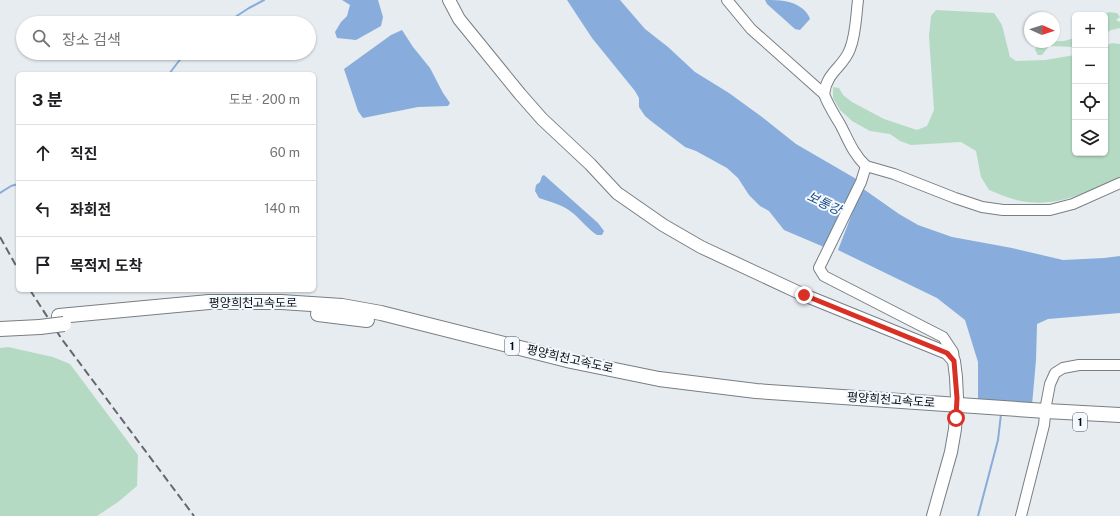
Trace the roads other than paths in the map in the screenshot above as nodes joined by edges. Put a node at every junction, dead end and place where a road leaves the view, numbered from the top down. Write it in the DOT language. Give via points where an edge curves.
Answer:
graph roads {
  1 [pos="449,0"];
  2 [pos="727,0"];
  3 [pos="858,0"];
  4 [pos="824,94"];
  5 [pos="866,166"];
  6 [pos="1120,183"];
  7 [pos="0,321"];
  8 [pos="38,323"];
  9 [pos="0,329"];
  10 [pos="954,361"];
  11 [pos="1120,365"];
  12 [pos="960,409"];
  13 [pos="1043,415"];
  14 [pos="1120,415"];
  15 [pos="1120,423"];
  16 [pos="933,516"];
  17 [pos="1021,516"];
  1 -- 10 [label="main road" via="459,19 520,94 617,193 663,225 701,247 804,295 947,353"];
  2 -- 4 [label="street" via="751,29"];
  3 -- 4 [label="street" via="850,49 844,61 825,84"];
  4 -- 5 [label="street" via="853,151"];
  5 -- 6 [label="street" via="982,207 1003,210 1050,210 1073,204"];
  5 -- 10 [label="street" via="861,182 819,268 824,276 943,337 953,352"];
  7 -- 8 [label="highway, 평양희천고속도로 / 1"];
  8 -- 9 [label="highway, 평양희천고속도로 / 1"];
  8 -- 12 [label="highway, 평양희천고속도로 / 1, bridge" via="217,310 320,314 412,328 603,376 662,388 746,397"];
  10 -- 12 [label="main road"];
  11 -- 13 [label="street" via="1079,365 1063,368 1055,373"];
  12 -- 13 [label="highway, 평양희천고속도로 / 1"];
  12 -- 16 [label="main road" via="952,452"];
  13 -- 14 [label="highway, 평양희천고속도로 / 1"];
  13 -- 15 [label="highway, 평양희천고속도로 / 1"];
  13 -- 17 [label="street"];
}
